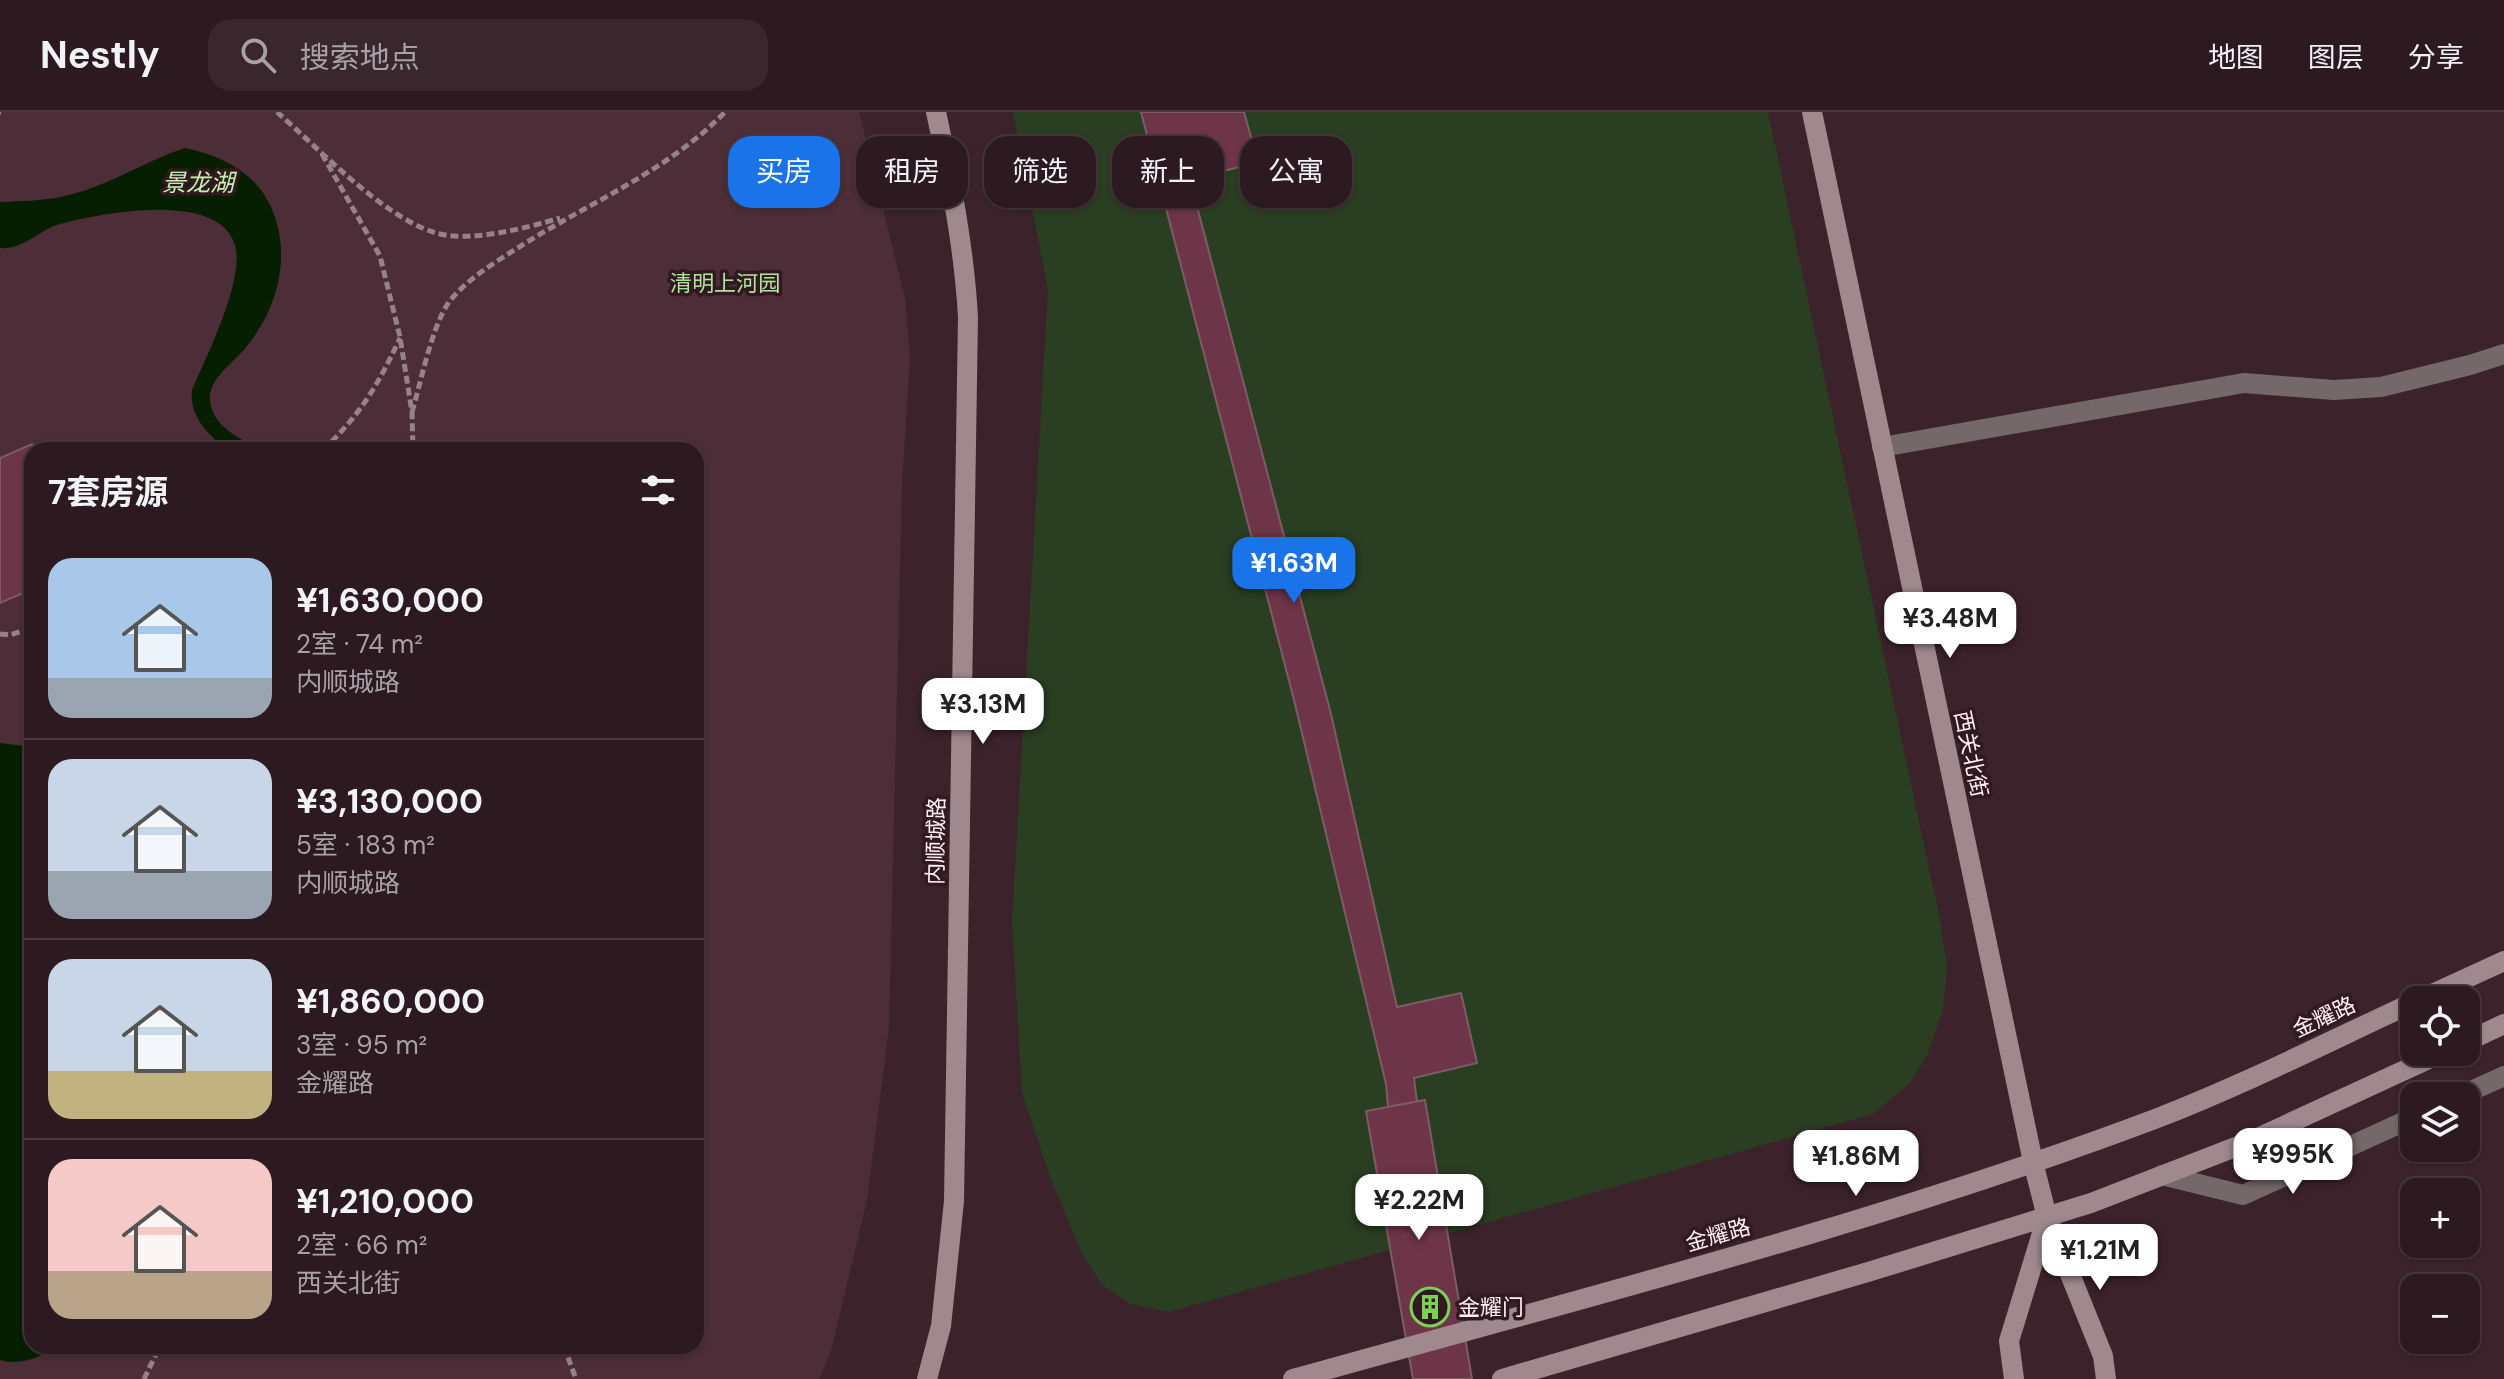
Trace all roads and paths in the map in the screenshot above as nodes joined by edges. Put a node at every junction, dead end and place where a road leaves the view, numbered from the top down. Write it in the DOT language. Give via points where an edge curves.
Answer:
graph roads {
  1 [pos="277,112"];
  2 [pos="725,112"];
  3 [pos="936,112"];
  4 [pos="1812,112"];
  5 [pos="320,149"];
  6 [pos="565,217"];
  7 [pos="400,337"];
  8 [pos="2504,354"];
  9 [pos="412,412"];
  10 [pos="331,442"];
  11 [pos="413,442"];
  12 [pos="1882,447"];
  13 [pos="24,631"];
  14 [pos="0,634"];
  15 [pos="2504,961"];
  16 [pos="2449,986"];
  17 [pos="2400,1008"];
  18 [pos="2504,1024"];
  19 [pos="2480,1035"];
  20 [pos="2414,1066"];
  21 [pos="2504,1076"];
  22 [pos="2480,1087"];
  23 [pos="2400,1123"];
  24 [pos="2033,1162"];
  25 [pos="2162,1175"];
  26 [pos="2047,1217"];
  27 [pos="156,1354"];
  28 [pos="567,1354"];
  29 [pos="144,1379"];
  30 [pos="576,1379"];
  31 [pos="927,1379"];
  32 [pos="1293,1379"];
  33 [pos="1502,1379"];
  34 [pos="2014,1379"];
  35 [pos="2106,1379"];
  1 -- 5 [label="path"];
  2 -- 6 [label="path" via="699,138 633,182"];
  3 -- 31 [label="street, 内顺城路" via="965,262 968,317 954,1201 941,1326"];
  4 -- 12 [label="street, 西关北街"];
  5 -- 6 [label="path" via="384,203 435,233 500,233"];
  5 -- 7 [label="path" via="380,256"];
  6 -- 9 [label="path" via="502,258 449,303"];
  7 -- 9 [label="path"];
  7 -- 10 [label="path" via="376,389"];
  8 -- 12 [label="street" via="2381,387 2334,390 2244,383"];
  9 -- 11 [label="path"];
  12 -- 24 [label="street, 西关北街"];
  13 -- 14 [label="path"];
  15 -- 16 [label="street, 金耀路"];
  17 -- 24 [label="street, 金耀路" via="2199,1101"];
  18 -- 19 [label="street"];
  20 -- 25 [label="street" via="2251,1141"];
  21 -- 22 [label="street"];
  23 -- 25 [label="street" via="2243,1195"];
  24 -- 26 [label="street, 西关北街"];
  24 -- 32 [label="street, 金耀路" via="1843,1225"];
  25 -- 26 [label="street"];
  26 -- 33 [label="street"];
  26 -- 34 [label="street" via="2009,1341"];
  26 -- 35 [label="street, 西关北街" via="2103,1356"];
  27 -- 29 [label="path"];
  28 -- 30 [label="path"];
}
